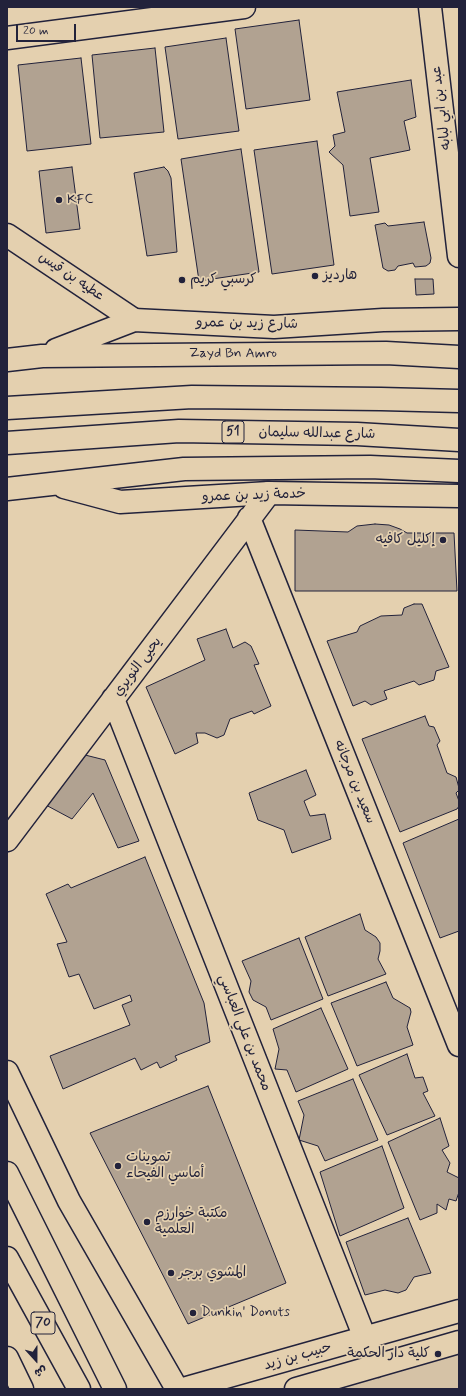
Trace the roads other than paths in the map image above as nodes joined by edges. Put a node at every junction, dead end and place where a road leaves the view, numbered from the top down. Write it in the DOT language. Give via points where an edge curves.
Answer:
graph roads {
  1 [pos="244,7"];
  2 [pos="430,7"];
  3 [pos="222,8"];
  4 [pos="7,38"];
  5 [pos="7,235"];
  6 [pos="459,256"];
  7 [pos="410,319"];
  8 [pos="459,319"];
  9 [pos="134,320"];
  10 [pos="386,353"];
  11 [pos="42,356"];
  12 [pos="459,358"];
  13 [pos="7,360"];
  14 [pos="459,401"];
  15 [pos="7,408"];
  16 [pos="459,440"];
  17 [pos="7,444"];
  18 [pos="459,471"];
  19 [pos="51,484"];
  20 [pos="7,489"];
  21 [pos="269,493"];
  22 [pos="459,496"];
  23 [pos="249,518"];
  24 [pos="113,699"];
  25 [pos="7,840"];
  26 [pos="459,1045"];
  27 [pos="7,1072"];
  28 [pos="7,1173"];
  29 [pos="7,1258"];
  30 [pos="459,1311"];
  31 [pos="364,1338"];
  32 [pos="459,1342"];
  33 [pos="7,1358"];
  34 [pos="376,1366"];
  35 [pos="22,1389"];
  36 [pos="79,1389"];
  37 [pos="115,1389"];
  38 [pos="177,1389"];
  39 [pos="183,1389"];
  40 [pos="296,1389"];
  1 -- 3 [label="main road"];
  2 -- 6 [label="main road, عبد بن ابي لبابه"];
  3 -- 4 [label="main road"];
  5 -- 9 [label="main road, عطيه بن قيس"];
  7 -- 8 [label="main road, شارع زيد بن عمرو"];
  7 -- 9 [label="main road, شارع زيد بن عمرو" via="274,327"];
  7 -- 10 [label="main road"];
  9 -- 11 [label="main road, شارع زيد بن عمرو"];
  10 -- 11 [label="main road, Zayd Bn Amro"];
  10 -- 12 [label="main road, Zayd Bn Amro"];
  11 -- 13 [label="main road, Zayd Bn Amro"];
  14 -- 15 [label="main road" via="192,397"];
  16 -- 17 [label="main road, شارع عبدالله سليمان / 51" via="357,434 179,431"];
  18 -- 19 [label="main road" via="370,467 184,469"];
  19 -- 20 [label="main road"];
  19 -- 21 [label="main road, خدمة زيد بن عمرو" via="120,502"];
  21 -- 22 [label="main road, خدمة زيد بن عمرو"];
  21 -- 23 [label="main road, يحيى النويري"];
  23 -- 24 [label="main road, يحيى النويري"];
  23 -- 26 [label="main road, سعيد بن مرجانه"];
  24 -- 25 [label="main road, يحيى النويري"];
  24 -- 31 [label="main road, محمد بن علي العباسي"];
  27 -- 38 [label="main road" via="69,1201"];
  28 -- 37 [label="main road"];
  29 -- 36 [label="main road, 70"];
  30 -- 31 [label="main road, حبيب بن زيد"];
  31 -- 34 [label="main road, محمد بن علي العباسي"];
  31 -- 39 [label="main road, حبيب بن زيد"];
  32 -- 34 [label="main road"];
  33 -- 35 [label="main road"];
  34 -- 40 [label="main road"];
}
